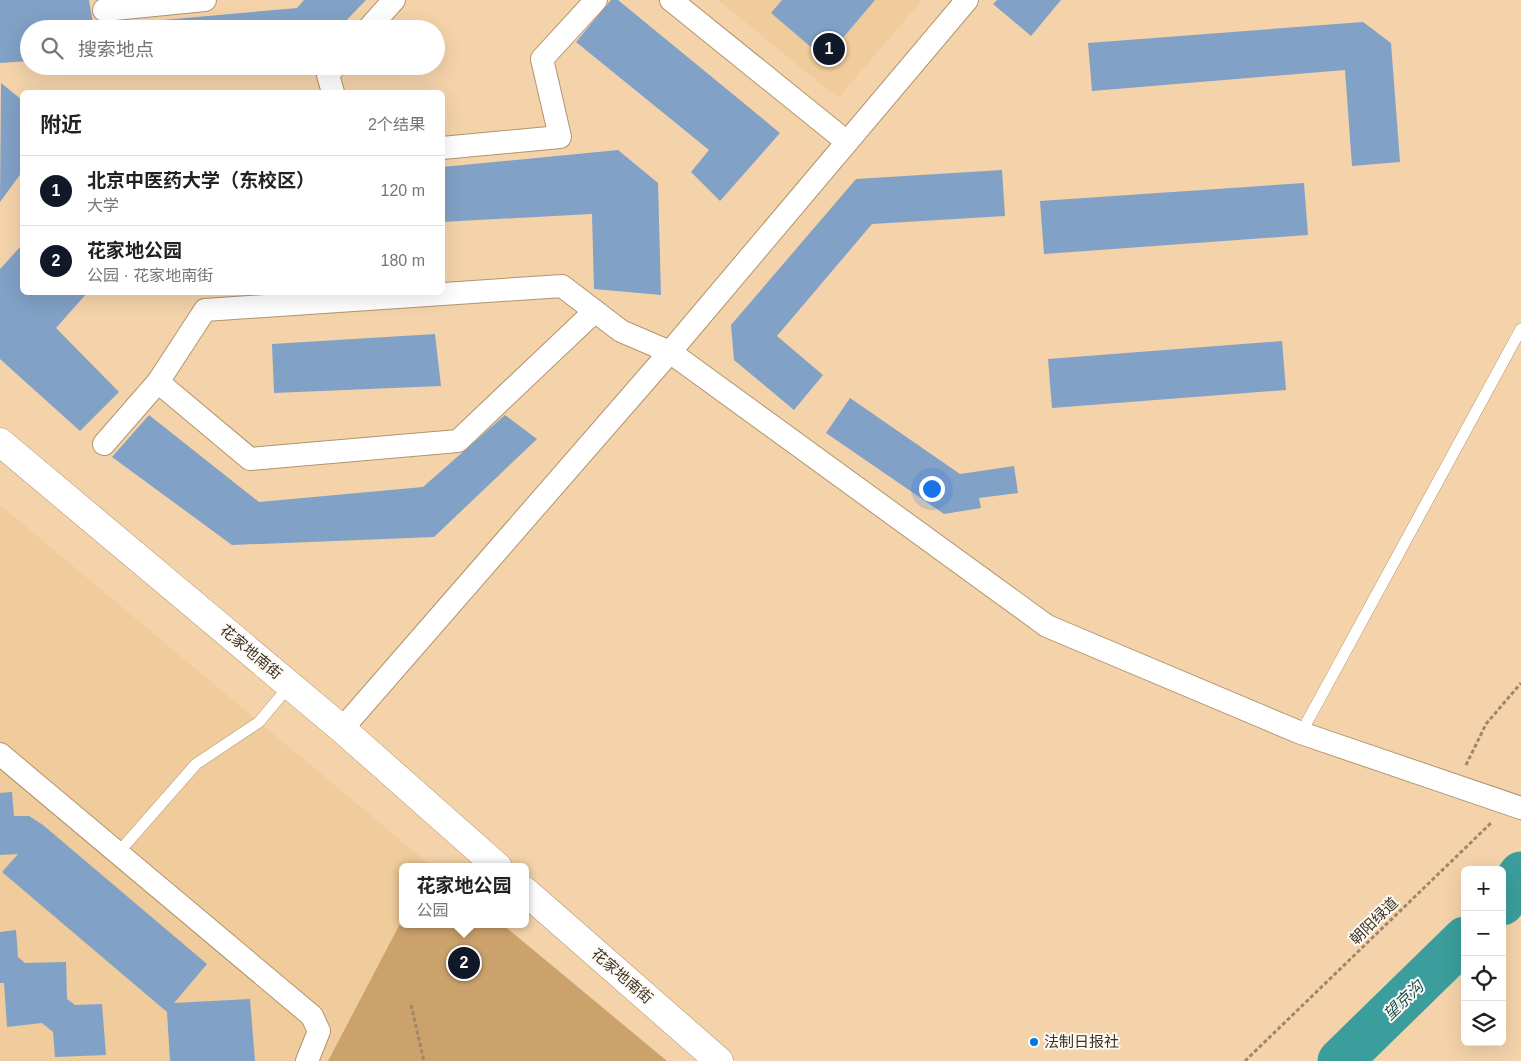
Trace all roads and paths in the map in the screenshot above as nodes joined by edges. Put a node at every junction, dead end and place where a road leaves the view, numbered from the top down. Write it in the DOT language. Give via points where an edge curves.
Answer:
graph roads {
  1 [pos="205,0"];
  2 [pos="394,0"];
  3 [pos="596,0"];
  4 [pos="670,0"];
  5 [pos="967,0"];
  6 [pos="104,10"];
  7 [pos="376,20"];
  8 [pos="328,75"];
  9 [pos="332,90"];
  10 [pos="847,142"];
  11 [pos="445,148"];
  12 [pos="445,292"];
  13 [pos="383,295"];
  14 [pos="363,296"];
  15 [pos="595,311"];
  16 [pos="1521,329"];
  17 [pos="670,352"];
  18 [pos="158,382"];
  19 [pos="0,442"];
  20 [pos="104,444"];
  21 [pos="1521,683"];
  22 [pos="290,685"];
  23 [pos="342,729"];
  24 [pos="1301,733"];
  25 [pos="0,754"];
  26 [pos="1456,786"];
  27 [pos="1491,798"];
  28 [pos="1521,808"];
  29 [pos="118,853"];
  30 [pos="493,863"];
  31 [pos="529,895"];
  32 [pos="411,1005"];
  33 [pos="307,1061"];
  34 [pos="424,1061"];
  35 [pos="719,1061"];
  36 [pos="1245,1061"];
  1 -- 6 [label="street"];
  2 -- 7 [label="street"];
  3 -- 11 [label="street" via="542,59 560,137"];
  4 -- 10 [label="street"];
  5 -- 10 [label="street"];
  8 -- 9 [label="street"];
  10 -- 17 [label="street"];
  12 -- 15 [label="street" via="562,286"];
  13 -- 14 [label="street"];
  14 -- 18 [label="street" via="205,310"];
  15 -- 17 [label="street" via="621,331"];
  15 -- 18 [label="street" via="458,442 250,459"];
  16 -- 24 [label="lane"];
  17 -- 23 [label="street"];
  17 -- 24 [label="street" via="1047,626"];
  18 -- 20 [label="street"];
  19 -- 22 [label="street, 花家地南街"];
  21 -- 26 [label="path" via="1486,724"];
  22 -- 23 [label="street, 花家地南街"];
  22 -- 29 [label="lane" via="259,722 196,764"];
  23 -- 30 [label="street, 花家地南街"];
  24 -- 26 [label="street"];
  25 -- 29 [label="street"];
  26 -- 27 [label="street"];
  27 -- 28 [label="street"];
  27 -- 36 [label="path, 朝阳绿道" via="1478,813 1492,821 1478,837"];
  29 -- 33 [label="street" via="312,1016 319,1031"];
  31 -- 35 [label="street, 花家地南街"];
  32 -- 34 [label="path"];
}
